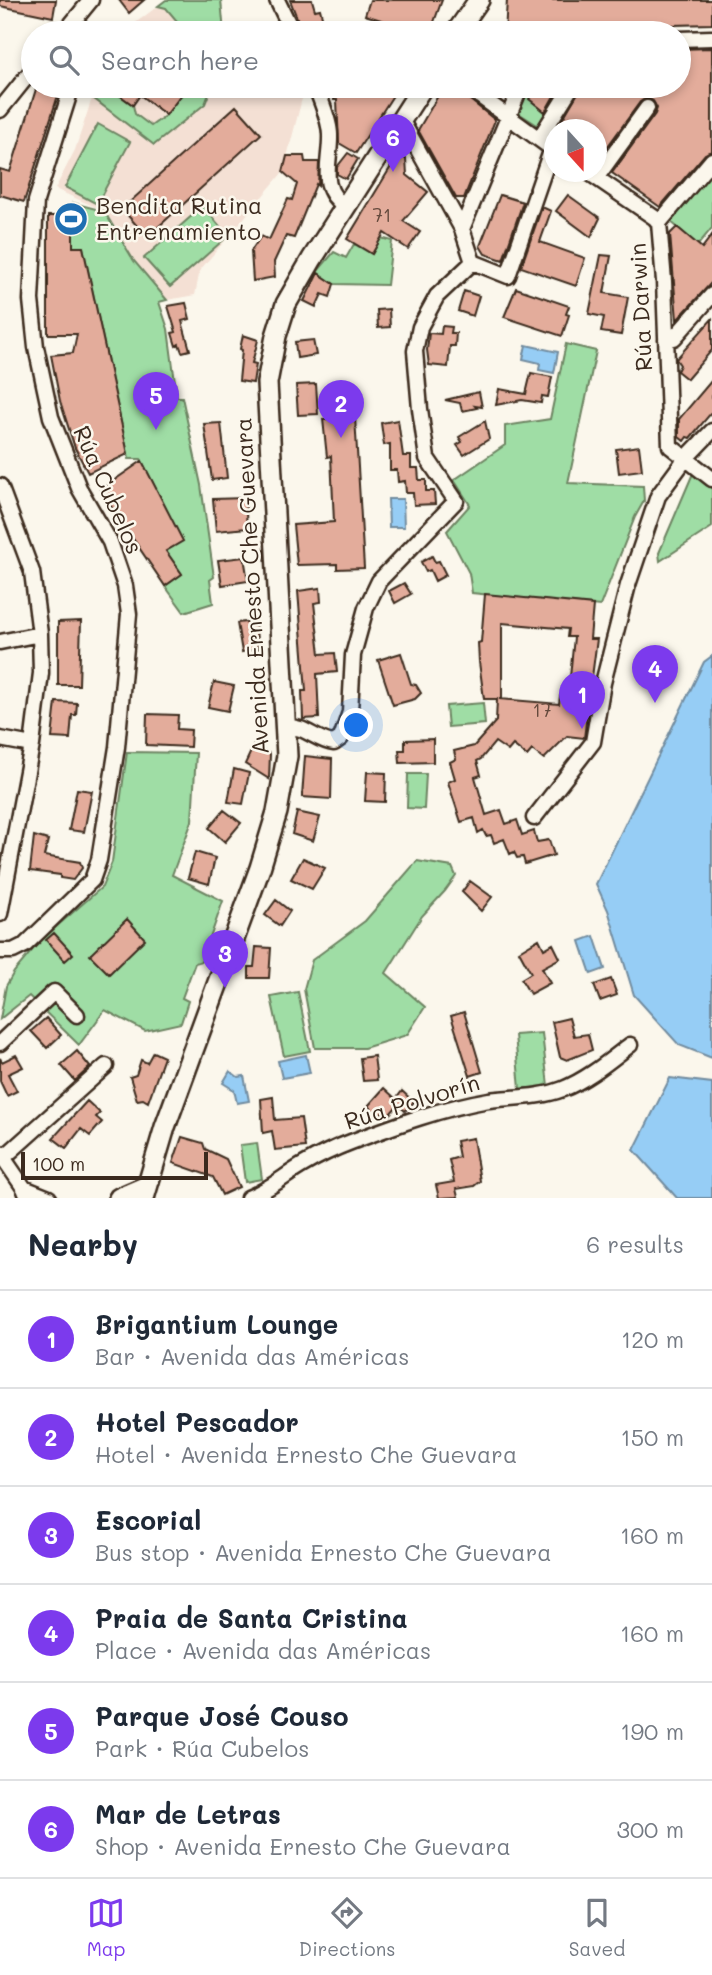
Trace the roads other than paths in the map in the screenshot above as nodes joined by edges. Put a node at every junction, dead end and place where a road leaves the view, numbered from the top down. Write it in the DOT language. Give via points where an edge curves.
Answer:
graph roads {
  1 [pos="91,0"];
  2 [pos="277,0"];
  3 [pos="479,0"];
  4 [pos="74,21"];
  5 [pos="287,21"];
  6 [pos="464,21"];
  7 [pos="712,38"];
  8 [pos="691,39"];
  9 [pos="21,84"];
  10 [pos="68,98"];
  11 [pos="320,98"];
  12 [pos="415,98"];
  13 [pos="483,98"];
  14 [pos="516,98"];
  15 [pos="565,98"];
  16 [pos="647,108"];
  17 [pos="0,110"];
  18 [pos="509,117"];
  19 [pos="401,121"];
  20 [pos="539,139"];
  21 [pos="544,143"];
  22 [pos="607,157"];
  23 [pos="712,160"];
  24 [pos="544,174"];
  25 [pos="604,182"];
  26 [pos="346,207"];
  27 [pos="659,223"];
  28 [pos="462,229"];
  29 [pos="472,262"];
  30 [pos="712,295"];
  31 [pos="666,339"];
  32 [pos="712,431"];
  33 [pos="686,458"];
  34 [pos="712,479"];
  35 [pos="2,495"];
  36 [pos="40,634"];
  37 [pos="0,642"];
  38 [pos="287,727"];
  39 [pos="0,739"];
  40 [pos="32,744"];
  41 [pos="534,818"];
  42 [pos="0,914"];
  43 [pos="0,951"];
  44 [pos="77,1014"];
  45 [pos="0,1043"];
  46 [pos="630,1045"];
  47 [pos="106,1066"];
  48 [pos="1,1156"];
  49 [pos="146,1192"];
  50 [pos="26,1193"];
  51 [pos="49,1198"];
  52 [pos="119,1198"];
  53 [pos="248,1198"];
  1 -- 4 [label="street"];
  2 -- 5 [label="street"];
  3 -- 6 [label="main road"];
  7 -- 8 [label="street"];
  9 -- 17 [label="street"];
  10 -- 43 [label="street, Rúa Cubelos" via="36,201 31,300 36,347 51,417 79,488 110,542 129,614 117,747 92,880 25,945"];
  11 -- 26 [label="street" via="331,132 327,181 335,200"];
  12 -- 19 [label="main road, Avenida Ernesto Che Guevara"];
  13 -- 18 [label="street"];
  14 -- 18 [label="street"];
  15 -- 20 [label="street"];
  16 -- 22 [label="street, Rúa Darwin"];
  18 -- 20 [label="street"];
  18 -- 28 [label="street"];
  19 -- 26 [label="main road, Avenida Ernesto Che Guevara"];
  19 -- 28 [label="street"];
  20 -- 21 [label="street"];
  23 -- 27 [label="street"];
  24 -- 29 [label="street" via="508,276"];
  25 -- 27 [label="street, Rúa Darwin"];
  26 -- 38 [label="main road, Avenida Ernesto Che Guevara" via="286,304 267,383"];
  27 -- 31 [label="street, Rúa Darwin"];
  28 -- 29 [label="street"];
  29 -- 38 [label="street" via="437,296 420,327 415,351 427,458 456,501 379,581 353,654 350,712 341,738 324,742 309,731"];
  30 -- 31 [label="street" via="674,338"];
  31 -- 33 [label="street, Rúa Darwin" via="670,446"];
  32 -- 33 [label="street"];
  33 -- 34 [label="street"];
  33 -- 41 [label="street" via="658,496 628,585 593,742"];
  35 -- 36 [label="street" via="32,572"];
  36 -- 37 [label="street"];
  36 -- 40 [label="street" via="41,673"];
  38 -- 49 [label="main road, Avenida Ernesto Che Guevara" via="277,812"];
  39 -- 40 [label="street"];
  40 -- 42 [label="street"];
  44 -- 45 [label="street" via="54,992"];
  46 -- 53 [label="street, Rúa Polvorín" via="562,1089 489,1101 406,1123 304,1164"];
  47 -- 48 [label="street"];
  48 -- 50 [label="street"];
  49 -- 52 [label="main road, Avenida Ernesto Che Guevara"];
  50 -- 51 [label="street"];
}
